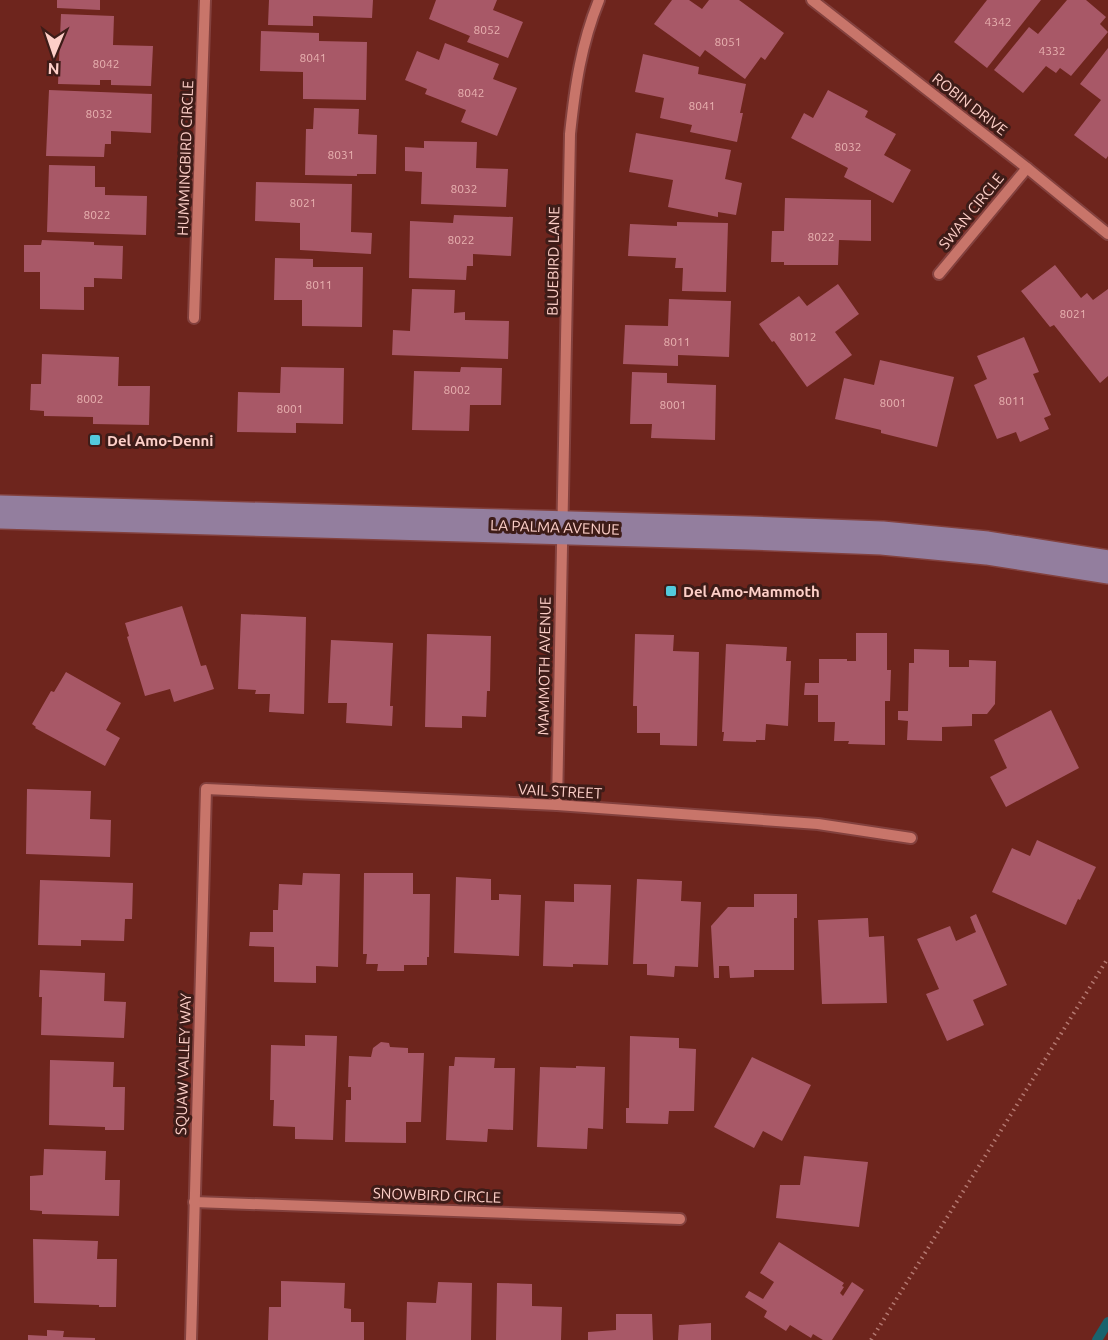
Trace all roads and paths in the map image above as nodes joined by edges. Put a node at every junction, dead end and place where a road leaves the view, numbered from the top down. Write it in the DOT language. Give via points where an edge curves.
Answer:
graph roads {
  1 [pos="205,0"];
  2 [pos="599,0"];
  3 [pos="812,0"];
  4 [pos="1027,168"];
  5 [pos="1108,234"];
  6 [pos="939,274"];
  7 [pos="194,318"];
  8 [pos="0,512"];
  9 [pos="562,527"];
  10 [pos="1108,567"];
  11 [pos="206,789"];
  12 [pos="557,805"];
  13 [pos="911,838"];
  14 [pos="1108,958"];
  15 [pos="194,1202"];
  16 [pos="680,1219"];
  17 [pos="190,1340"];
  18 [pos="871,1340"];
  1 -- 7 [label="street, HUMMINGBIRD CIRCLE"];
  2 -- 9 [label="street, BLUEBIRD LANE" via="585,36 575,82 570,134"];
  3 -- 4 [label="street, ROBIN DRIVE"];
  4 -- 5 [label="street, ROBIN DRIVE"];
  4 -- 6 [label="street, SWAN CIRCLE"];
  8 -- 9 [label="main road, LA PALMA AVENUE"];
  9 -- 10 [label="main road, LA PALMA AVENUE" via="931,542"];
  9 -- 12 [label="street, MAMMOTH AVENUE"];
  11 -- 12 [label="street, VAIL STREET"];
  11 -- 15 [label="street, SQUAW VALLEY WAY"];
  12 -- 13 [label="street, VAIL STREET" via="818,824"];
  14 -- 18 [label="path"];
  15 -- 16 [label="street, SNOWBIRD CIRCLE"];
  15 -- 17 [label="street, SQUAW VALLEY WAY"];
}
